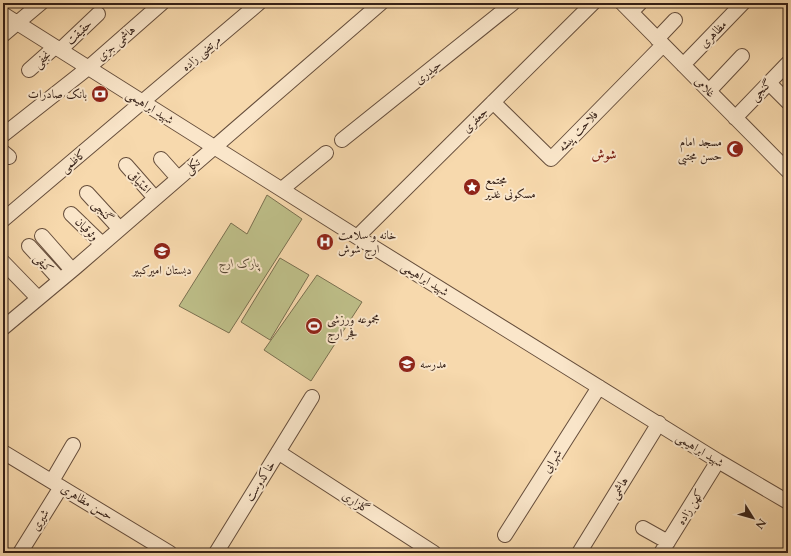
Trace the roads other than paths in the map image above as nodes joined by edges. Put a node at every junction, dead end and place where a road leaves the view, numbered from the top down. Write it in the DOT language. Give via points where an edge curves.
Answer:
graph roads {
  1 [pos="41,3"];
  2 [pos="162,3"];
  3 [pos="259,3"];
  4 [pos="381,3"];
  5 [pos="513,3"];
  6 [pos="593,3"];
  7 [pos="743,3"];
  8 [pos="631,6"];
  9 [pos="3,14"];
  10 [pos="98,14"];
  11 [pos="676,20"];
  12 [pos="17,23"];
  13 [pos="3,35"];
  14 [pos="660,42"];
  15 [pos="58,49"];
  16 [pos="742,56"];
  17 [pos="788,63"];
  18 [pos="683,65"];
  19 [pos="88,68"];
  20 [pos="29,70"];
  21 [pos="769,83"];
  22 [pos="709,91"];
  23 [pos="143,102"];
  24 [pos="493,102"];
  25 [pos="788,102"];
  26 [pos="735,118"];
  27 [pos="3,135"];
  28 [pos="342,140"];
  29 [pos="214,147"];
  30 [pos="326,153"];
  31 [pos="161,159"];
  32 [pos="126,165"];
  33 [pos="788,171"];
  34 [pos="178,178"];
  35 [pos="282,189"];
  36 [pos="87,193"];
  37 [pos="155,198"];
  38 [pos="71,214"];
  39 [pos="3,220"];
  40 [pos="119,228"];
  41 [pos="42,236"];
  42 [pos="357,237"];
  43 [pos="102,244"];
  44 [pos="29,246"];
  45 [pos="3,262"];
  46 [pos="72,270"];
  47 [pos="60,280"];
  48 [pos="38,298"];
  49 [pos="3,328"];
  50 [pos="599,387"];
  51 [pos="312,397"];
  52 [pos="659,423"];
  53 [pos="73,445"];
  54 [pos="3,452"];
  55 [pos="278,452"];
  56 [pos="718,461"];
  57 [pos="56,484"];
  58 [pos="788,502"];
  59 [pos="643,528"];
  60 [pos="505,535"];
  61 [pos="664,548"];
  62 [pos="20,553"];
  63 [pos="170,553"];
  64 [pos="216,553"];
  65 [pos="434,553"];
  66 [pos="579,553"];
  1 -- 12 [label="street"];
  2 -- 19 [label="street, هاشمی جزی"];
  3 -- 23 [label="street, مرتضی زاده"];
  4 -- 29 [label="street, تکلی"];
  5 -- 28 [label="street, حیدری"];
  6 -- 24 [label="street, جعفری"];
  7 -- 18 [label="street, مظاهری"];
  8 -- 14 [label="street, غلامی"];
  9 -- 12 [label="street, شهید ابراهیمی"];
  10 -- 15 [label="street, حقیقت"];
  11 -- 14 [label="street"];
  12 -- 13 [label="street"];
  12 -- 15 [label="street, شهید ابراهیمی"];
  14 -- 18 [label="street, غلامی"];
  14 -- 24 [label="street, فلاحت پیشه" via="551,159"];
  15 -- 19 [label="street, شهید ابراهیمی"];
  15 -- 20 [label="street, نجفی"];
  16 -- 22 [label="street"];
  17 -- 21 [label="street, گنجی"];
  18 -- 22 [label="street, غلامی"];
  19 -- 23 [label="street, شهید ابراهیمی"];
  19 -- 27 [label="street, هاشمی جزی"];
  21 -- 25 [label="street"];
  21 -- 26 [label="street, گنجی"];
  22 -- 26 [label="street, غلامی"];
  23 -- 29 [label="street, شهید ابراهیمی"];
  23 -- 39 [label="street, کاظمی"];
  24 -- 42 [label="street, جعفری"];
  26 -- 33 [label="street, غلامی"];
  29 -- 34 [label="street, تکلی"];
  29 -- 35 [label="street, شهید ابراهیمی"];
  30 -- 35 [label="street"];
  31 -- 34 [label="street"];
  32 -- 37 [label="street, اشتیاقی"];
  34 -- 37 [label="street, تکلی"];
  35 -- 42 [label="street, شهید ابراهیمی"];
  36 -- 40 [label="street, گنجی"];
  37 -- 40 [label="street, تکلی"];
  38 -- 43 [label="street, وثوقیان"];
  40 -- 43 [label="street, تکلی"];
  41 -- 46 [label="street"];
  42 -- 50 [label="street, شهید ابراهیمی"];
  43 -- 46 [label="street, تکلی"];
  44 -- 47 [label="street, کیفی"];
  45 -- 48 [label="street"];
  46 -- 47 [label="street, تکلی"];
  47 -- 48 [label="street, تکلی"];
  48 -- 49 [label="street, تکلی"];
  50 -- 52 [label="street, شهید ابراهیمی"];
  50 -- 60 [label="street, شهرابی"];
  51 -- 55 [label="street, خاکدوست"];
  52 -- 56 [label="street, شهید ابراهیمی"];
  52 -- 66 [label="street, هاشمی"];
  53 -- 57 [label="street, شیری"];
  54 -- 57 [label="street, حسن مظاهری"];
  55 -- 64 [label="street, خاکدوست"];
  55 -- 65 [label="street, گلزاری"];
  56 -- 58 [label="street, شهید ابراهیمی"];
  56 -- 61 [label="street, کهن زاده"];
  57 -- 62 [label="street, شیری"];
  57 -- 63 [label="street, حسن مظاهری"];
  59 -- 61 [label="street"];
}
